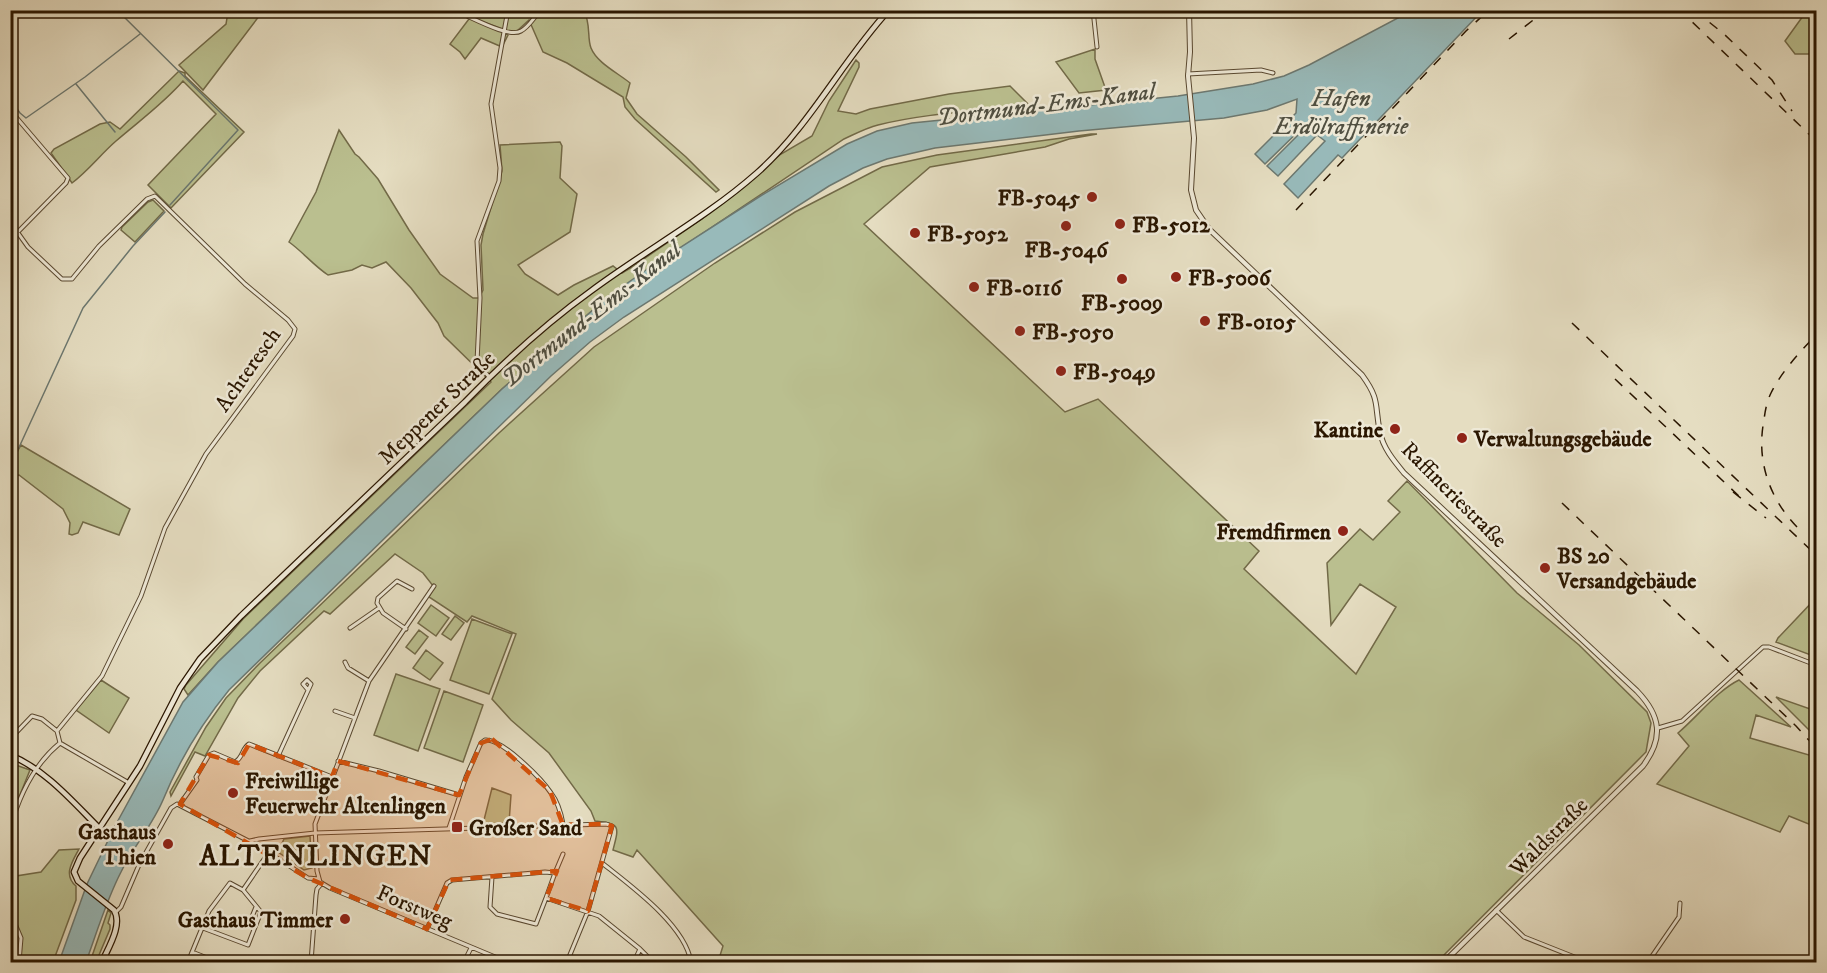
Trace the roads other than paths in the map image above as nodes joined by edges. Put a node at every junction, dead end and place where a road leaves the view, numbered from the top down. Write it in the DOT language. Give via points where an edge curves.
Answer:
graph roads {
  1 [pos="453,10"];
  2 [pos="507,10"];
  3 [pos="541,10"];
  4 [pos="889,10"];
  5 [pos="1093,10"];
  6 [pos="1189,10"];
  7 [pos="503,31"];
  8 [pos="1097,47"];
  9 [pos="1273,73"];
  10 [pos="1188,74"];
  11 [pos="10,110"];
  12 [pos="18,233"];
  13 [pos="10,240"];
  14 [pos="489,377"];
  15 [pos="434,586"];
  16 [pos="412,589"];
  17 [pos="379,608"];
  18 [pos="350,628"];
  19 [pos="406,629"];
  20 [pos="345,662"];
  21 [pos="1816,665"];
  22 [pos="369,681"];
  23 [pos="308,690"];
  24 [pos="335,711"];
  25 [pos="355,718"];
  26 [pos="1658,726"];
  27 [pos="57,731"];
  28 [pos="10,739"];
  29 [pos="60,743"];
  30 [pos="10,755"];
  31 [pos="278,756"];
  32 [pos="338,761"];
  33 [pos="36,768"];
  34 [pos="332,777"];
  35 [pos="129,783"];
  36 [pos="459,795"];
  37 [pos="180,804"];
  38 [pos="563,825"];
  39 [pos="99,828"];
  40 [pos="448,828"];
  41 [pos="10,829"];
  42 [pos="315,833"];
  43 [pos="250,841"];
  44 [pos="269,852"];
  45 [pos="563,855"];
  46 [pos="602,863"];
  47 [pos="555,873"];
  48 [pos="492,877"];
  49 [pos="320,881"];
  50 [pos="243,890"];
  51 [pos="546,898"];
  52 [pos="1680,903"];
  53 [pos="256,905"];
  54 [pos="114,910"];
  55 [pos="1496,910"];
  56 [pos="588,911"];
  57 [pos="10,912"];
  58 [pos="255,927"];
  59 [pos="202,928"];
  60 [pos="428,929"];
  61 [pos="471,948"];
  62 [pos="640,949"];
  63 [pos="192,952"];
  64 [pos="19,963"];
  65 [pos="102,963"];
  66 [pos="188,963"];
  67 [pos="217,963"];
  68 [pos="311,963"];
  69 [pos="464,963"];
  70 [pos="507,963"];
  71 [pos="567,963"];
  72 [pos="634,963"];
  73 [pos="653,963"];
  74 [pos="691,963"];
  75 [pos="1444,963"];
  76 [pos="1587,963"];
  77 [pos="1648,963"];
  1 -- 7 [label="street"];
  2 -- 7 [label="street"];
  3 -- 7 [label="street" via="518,33"];
  4 -- 14 [label="main road, Meppener Straße" via="802,127 758,172 713,209 584,296"];
  5 -- 8 [label="street"];
  6 -- 10 [label="street, Raffineriestraße"];
  7 -- 14 [label="street" via="491,104 499,181 477,242 477,362"];
  9 -- 10 [label="street" via="1261,70"];
  10 -- 26 [label="street, Raffineriestraße" via="1193,128 1191,190 1204,224 1362,375 1375,393 1383,442 1404,472 1637,691 1649,705"];
  11 -- 12 [label="street" via="68,178"];
  12 -- 13 [label="street"];
  12 -- 27 [label="street, Achteresch" via="62,279 72,279 99,246 147,199 155,196 295,329 206,454 165,528 141,596 102,676"];
  14 -- 35 [label="main road, Meppener Straße" via="208,649 180,688"];
  15 -- 19 [label="street"];
  16 -- 17 [label="street" via="397,581 378,598"];
  17 -- 18 [label="street"];
  17 -- 19 [label="street"];
  19 -- 22 [label="street"];
  20 -- 22 [label="street"];
  21 -- 26 [label="street" via="1763,647 1682,721"];
  22 -- 25 [label="street"];
  23 -- 31 [label="street"];
  24 -- 25 [label="street"];
  25 -- 32 [label="street"];
  26 -- 55 [label="street, Waldstraße" via="1656,746 1643,766"];
  27 -- 28 [label="street" via="32,716"];
  27 -- 29 [label="street"];
  29 -- 33 [label="street"];
  29 -- 35 [label="street"];
  30 -- 33 [label="main road"];
  31 -- 34 [label="street"];
  31 -- 37 [label="street" via="249,744 236,762 211,753"];
  32 -- 34 [label="street"];
  32 -- 36 [label="street"];
  33 -- 39 [label="main road"];
  33 -- 41 [label="street" via="27,781"];
  34 -- 42 [label="street"];
  35 -- 39 [label="main road, Meppener Straße"];
  36 -- 38 [label="street" via="480,743 492,739 550,791"];
  36 -- 40 [label="street"];
  37 -- 43 [label="street, Forstweg"];
  37 -- 54 [label="street" via="171,808 121,907"];
  38 -- 40 [label="street"];
  38 -- 46 [label="street" via="612,826"];
  39 -- 54 [label="main road, Meppener Straße" via="74,876"];
  40 -- 42 [label="street"];
  42 -- 43 [label="street"];
  42 -- 49 [label="street"];
  43 -- 44 [label="street, Forstweg"];
  44 -- 49 [label="street, Forstweg" via="308,878"];
  44 -- 50 [label="street"];
  45 -- 47 [label="street"];
  46 -- 56 [label="street"];
  46 -- 74 [label="street" via="667,920 687,948"];
  47 -- 48 [label="street"];
  47 -- 51 [label="street"];
  48 -- 51 [label="street" via="490,907 497,914 536,924"];
  48 -- 60 [label="street" via="447,883"];
  49 -- 60 [label="street, Forstweg"];
  49 -- 68 [label="street"];
  50 -- 53 [label="street"];
  50 -- 59 [label="street" via="230,883 209,911"];
  51 -- 56 [label="street"];
  52 -- 77 [label="street" via="1679,917"];
  53 -- 58 [label="street" via="261,912"];
  53 -- 58 [label="street" via="249,924"];
  54 -- 65 [label="main road" via="117,924"];
  55 -- 75 [label="street, Waldstraße"];
  55 -- 76 [label="street" via="1524,937"];
  56 -- 62 [label="street"];
  56 -- 71 [label="street"];
  57 -- 64 [label="street" via="21,938"];
  58 -- 59 [label="street" via="248,945"];
  59 -- 63 [label="street"];
  60 -- 61 [label="street, Forstweg"];
  61 -- 69 [label="street"];
  61 -- 70 [label="street, Forstweg"];
  62 -- 72 [label="street"];
  62 -- 73 [label="street"];
  63 -- 66 [label="street"];
  63 -- 67 [label="street"];
}
